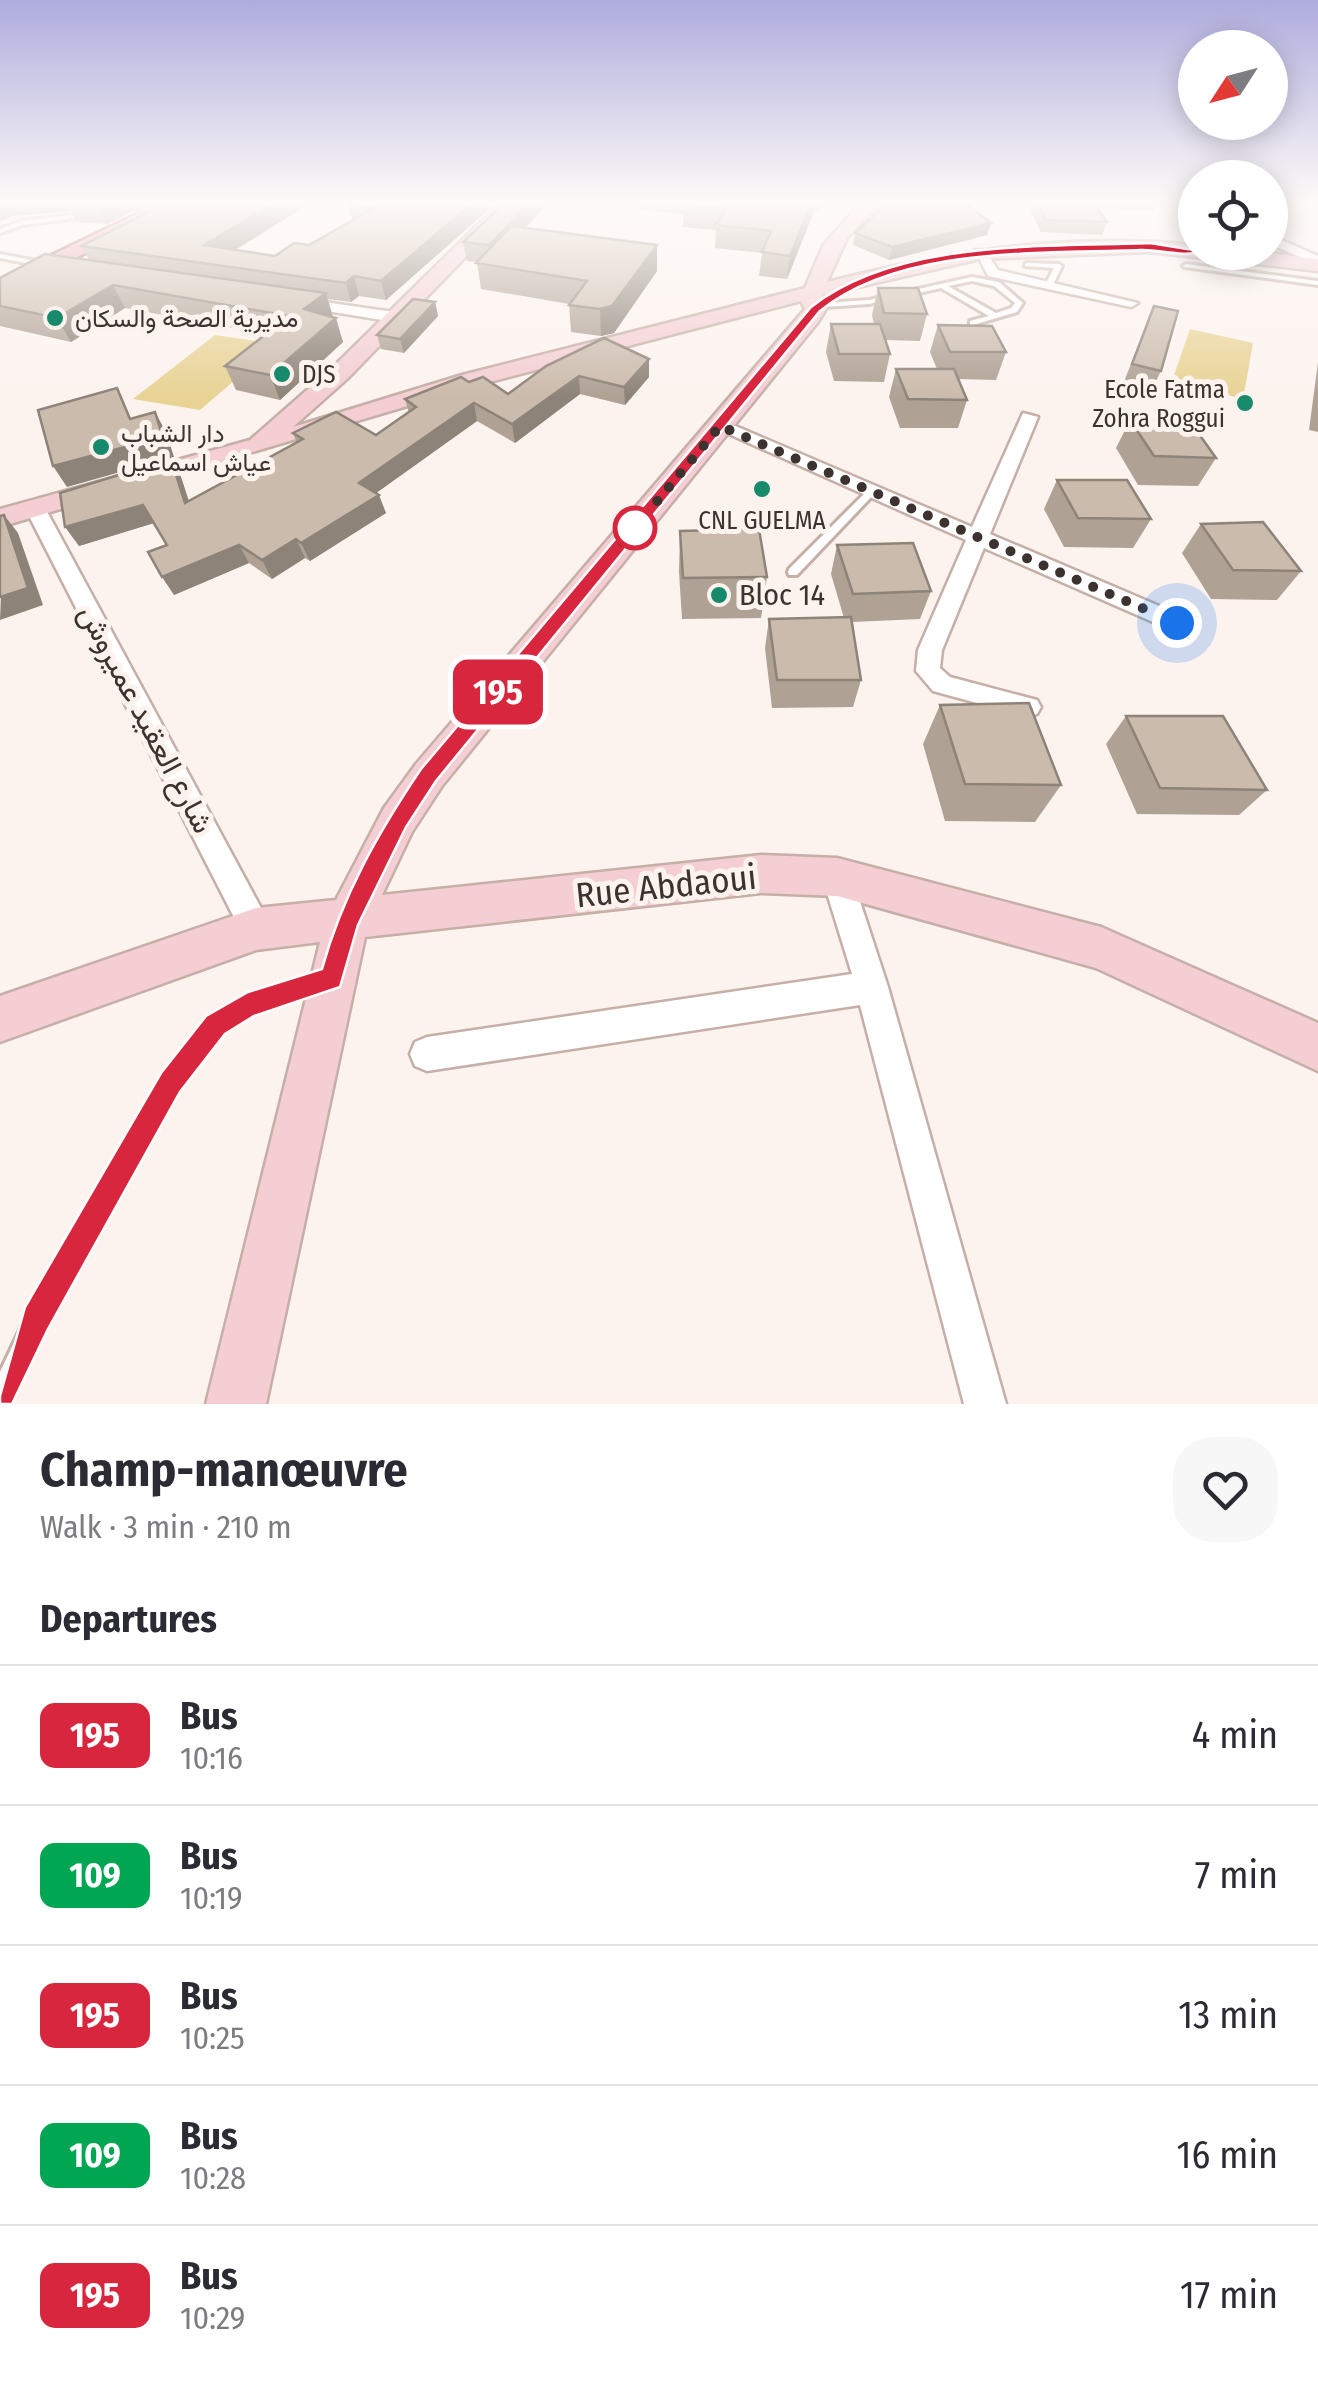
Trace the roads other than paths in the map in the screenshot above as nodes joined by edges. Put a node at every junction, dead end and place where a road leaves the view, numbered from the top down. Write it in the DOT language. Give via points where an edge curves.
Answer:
graph roads {
  1 [pos="47,267"];
  2 [pos="52,267"];
  3 [pos="444,267"];
  4 [pos="822,267"];
  5 [pos="844,267"];
  6 [pos="918,267"];
  7 [pos="990,267"];
  8 [pos="1058,267"];
  9 [pos="1238,270"];
  10 [pos="1257,270"];
  11 [pos="86,271"];
  12 [pos="879,275"];
  13 [pos="1260,275"];
  14 [pos="1318,283"];
  15 [pos="1049,285"];
  16 [pos="942,286"];
  17 [pos="0,290"];
  18 [pos="278,300"];
  19 [pos="1131,303"];
  20 [pos="796,314"];
  21 [pos="996,316"];
  22 [pos="394,317"];
  23 [pos="973,323"];
  24 [pos="339,374"];
  25 [pos="379,410"];
  26 [pos="1030,418"];
  27 [pos="720,426"];
  28 [pos="254,447"];
  29 [pos="872,492"];
  30 [pos="35,508"];
  31 [pos="0,518"];
  32 [pos="980,538"];
  33 [pos="793,572"];
  34 [pos="1177,623"];
  35 [pos="1028,708"];
  36 [pos="837,877"];
  37 [pos="346,922"];
  38 [pos="256,929"];
  39 [pos="332,978"];
  40 [pos="872,987"];
  41 [pos="0,1018"];
  42 [pos="1318,1047"];
  43 [pos="427,1054"];
  44 [pos="0,1396"];
  45 [pos="236,1404"];
  46 [pos="984,1404"];
  1 -- 17 [label="main road"];
  2 -- 11 [label="street"];
  3 -- 22 [label="main road"];
  4 -- 20 [label="main road"];
  5 -- 12 [label="main road"];
  6 -- 12 [label="main road"];
  7 -- 15 [label="street"];
  8 -- 15 [label="lane"];
  9 -- 13 [label="lane"];
  10 -- 13 [label="lane"];
  12 -- 20 [label="main road"];
  13 -- 14 [label="lane"];
  15 -- 19 [label="street"];
  16 -- 20 [label="lane"];
  16 -- 21 [label="lane"];
  16 -- 21 [label="lane" via="972,279 996,284 1019,304"];
  18 -- 22 [label="street"];
  20 -- 25 [label="main road" via="704,322 470,380"];
  20 -- 27 [label="main road"];
  21 -- 23 [label="lane"];
  22 -- 24 [label="main road"];
  24 -- 25 [label="main road" via="336,392 345,407"];
  24 -- 28 [label="main road"];
  25 -- 28 [label="main road"];
  26 -- 32 [label="street"];
  27 -- 29 [label="street"];
  27 -- 37 [label="main road" via="428,775"];
  28 -- 30 [label="main road"];
  29 -- 32 [label="street"];
  29 -- 33 [label="lane"];
  30 -- 31 [label="main road"];
  30 -- 38 [label="street, شارع العقيد عميروش"];
  32 -- 34 [label="street"];
  32 -- 35 [label="street" via="930,650 928,672 942,684"];
  36 -- 37 [label="main road, Rue Abdaoui" via="762,874"];
  36 -- 40 [label="street"];
  36 -- 42 [label="main road, Rue Abdaoui" via="1101,948"];
  37 -- 38 [label="main road, Rue Abdaoui"];
  37 -- 39 [label="main road"];
  38 -- 41 [label="main road, Rue Abdaoui"];
  39 -- 44 [label="lane" via="248,1005 216,1025 170,1082 36,1318"];
  39 -- 45 [label="main road"];
  40 -- 43 [label="street"];
  40 -- 46 [label="street"];
}
